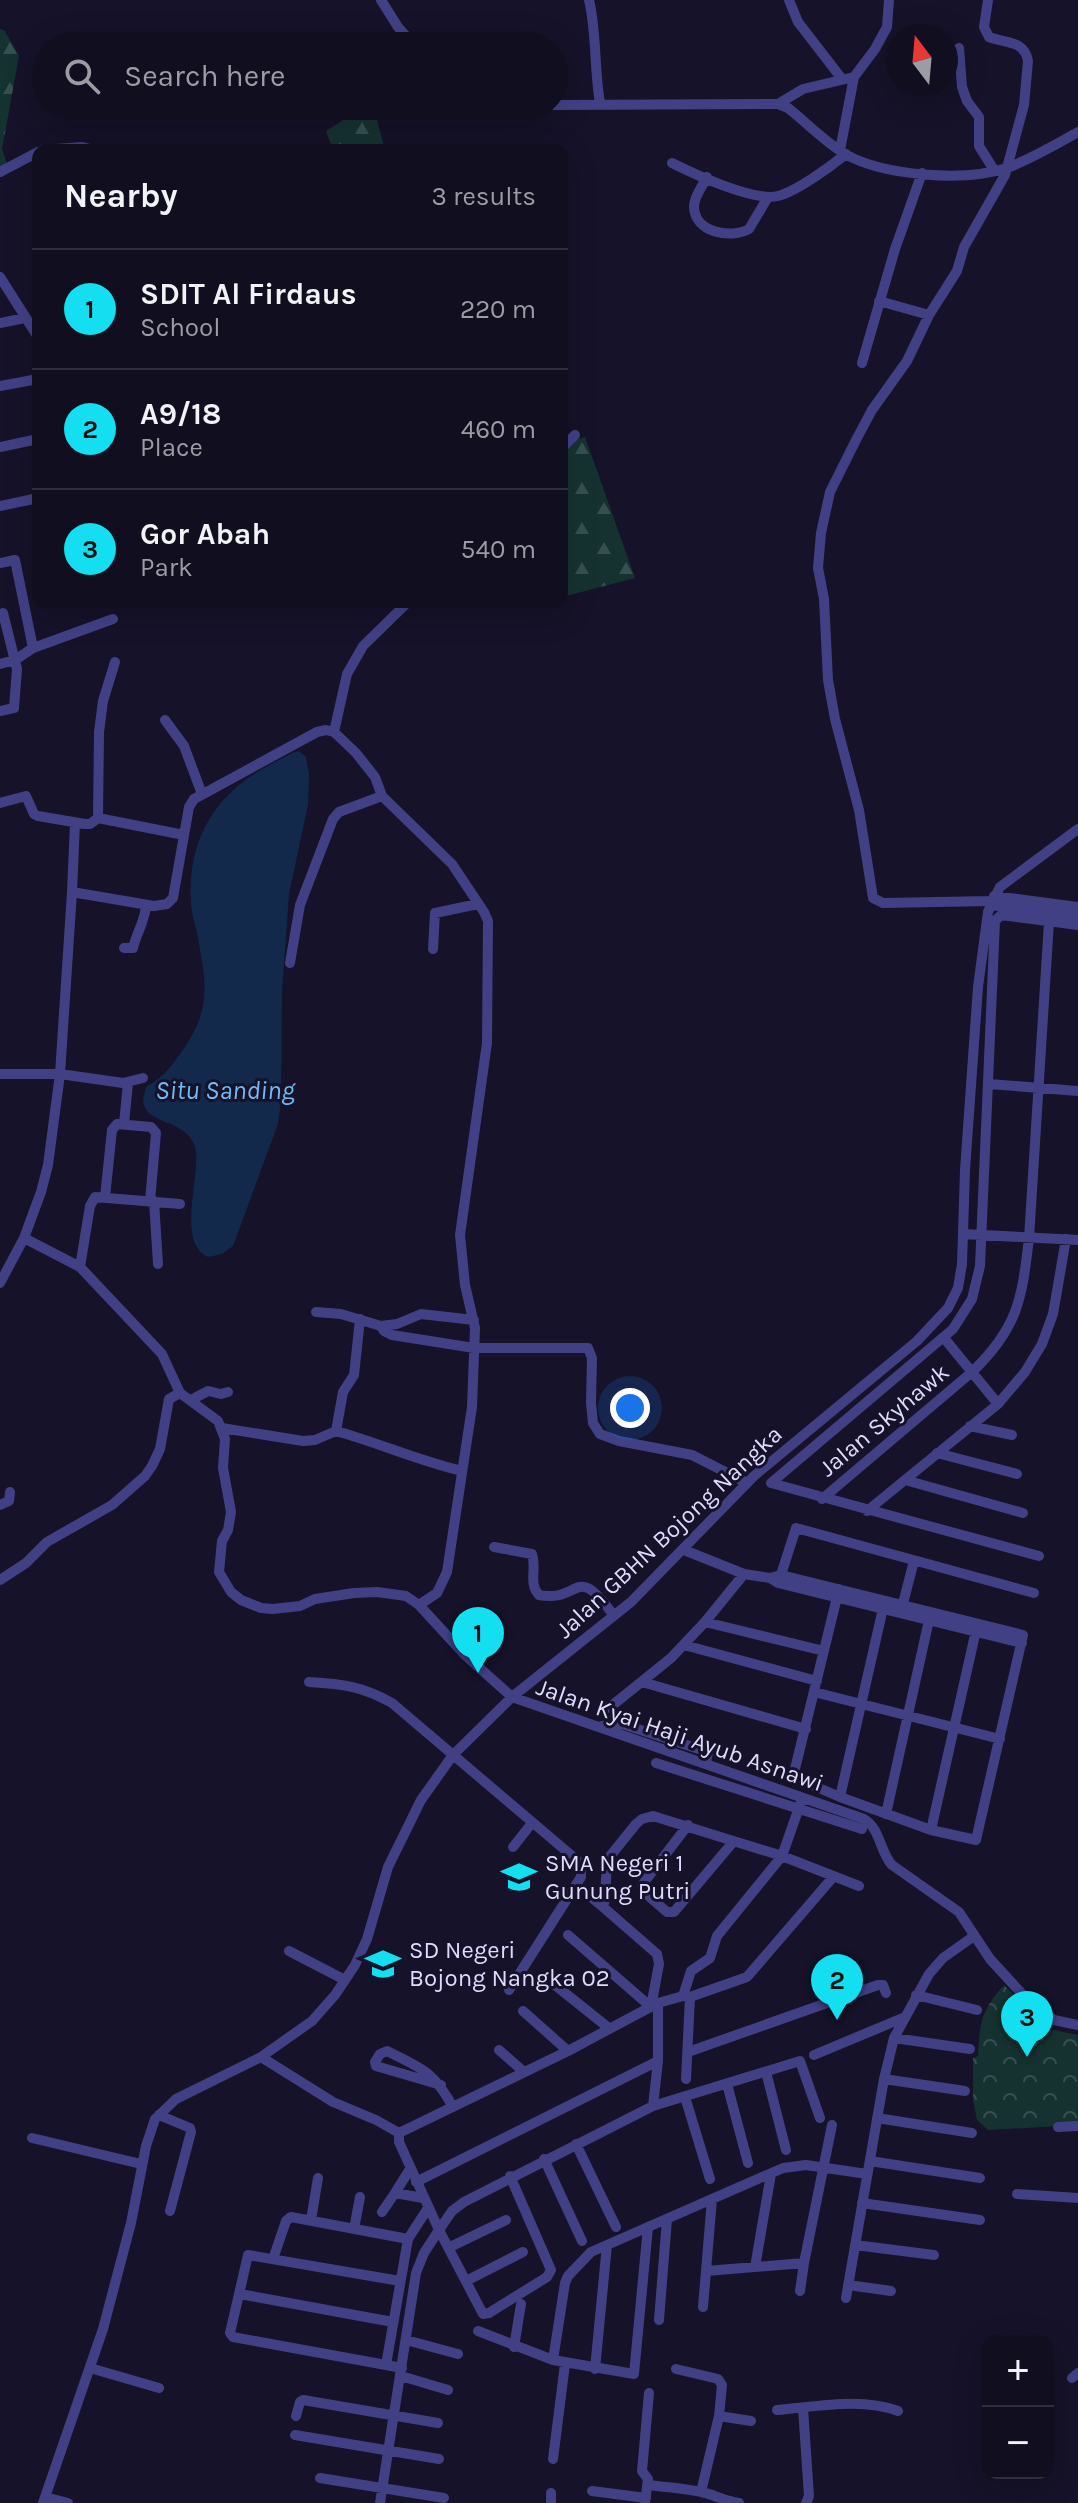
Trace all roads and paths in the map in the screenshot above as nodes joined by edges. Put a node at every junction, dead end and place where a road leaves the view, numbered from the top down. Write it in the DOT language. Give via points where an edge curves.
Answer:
graph roads {
  1 [pos="381,0"];
  2 [pos="589,0"];
  3 [pos="789,0"];
  4 [pos="889,0"];
  5 [pos="988,0"];
  6 [pos="402,32"];
  7 [pos="959,48"];
  8 [pos="854,77"];
  9 [pos="842,79"];
  10 [pos="600,103"];
  11 [pos="568,104"];
  12 [pos="778,104"];
  13 [pos="1078,132"];
  14 [pos="843,152"];
  15 [pos="32,156"];
  16 [pos="672,163"];
  17 [pos="1006,168"];
  18 [pos="994,170"];
  19 [pos="0,172"];
  20 [pos="922,173"];
  21 [pos="707,177"];
  22 [pos="768,197"];
  23 [pos="0,277"];
  24 [pos="879,301"];
  25 [pos="929,315"];
  26 [pos="25,318"];
  27 [pos="0,323"];
  28 [pos="32,328"];
  29 [pos="862,363"];
  30 [pos="32,380"];
  31 [pos="0,386"];
  32 [pos="575,435"];
  33 [pos="32,440"];
  34 [pos="568,442"];
  35 [pos="0,447"];
  36 [pos="32,499"];
  37 [pos="0,506"];
  38 [pos="0,563"];
  39 [pos="25,608"];
  40 [pos="402,608"];
  41 [pos="2,613"];
  42 [pos="113,619"];
  43 [pos="33,648"];
  44 [pos="15,660"];
  45 [pos="115,662"];
  46 [pos="0,664"];
  47 [pos="0,711"];
  48 [pos="165,720"];
  49 [pos="334,732"];
  50 [pos="202,794"];
  51 [pos="382,796"];
  52 [pos="0,803"];
  53 [pos="98,818"];
  54 [pos="75,823"];
  55 [pos="1078,829"];
  56 [pos="184,835"];
  57 [pos="72,892"];
  58 [pos="993,900"];
  59 [pos="478,904"];
  60 [pos="146,905"];
  61 [pos="1078,907"];
  62 [pos="1078,916"];
  63 [pos="1049,922"];
  64 [pos="1078,925"];
  65 [pos="124,948"];
  66 [pos="433,949"];
  67 [pos="290,963"];
  68 [pos="0,1074"];
  69 [pos="60,1074"];
  70 [pos="143,1078"];
  71 [pos="128,1083"];
  72 [pos="989,1084"];
  73 [pos="1038,1088"];
  74 [pos="1078,1091"];
  75 [pos="124,1124"];
  76 [pos="105,1197"];
  77 [pos="152,1201"];
  78 [pos="180,1204"];
  79 [pos="963,1234"];
  80 [pos="981,1235"];
  81 [pos="24,1238"];
  82 [pos="1029,1238"];
  83 [pos="1072,1240"];
  84 [pos="158,1264"];
  85 [pos="80,1267"];
  86 [pos="0,1283"];
  87 [pos="316,1312"];
  88 [pos="360,1319"];
  89 [pos="474,1320"];
  90 [pos="381,1326"];
  91 [pos="944,1338"];
  92 [pos="474,1348"];
  93 [pos="972,1372"];
  94 [pos="228,1392"];
  95 [pos="180,1393"];
  96 [pos="191,1400"];
  97 [pos="998,1404"];
  98 [pos="970,1426"];
  99 [pos="222,1428"];
  100 [pos="336,1431"];
  101 [pos="1012,1435"];
  102 [pos="937,1453"];
  103 [pos="462,1471"];
  104 [pos="1017,1474"];
  105 [pos="750,1480"];
  106 [pos="905,1480"];
  107 [pos="771,1483"];
  108 [pos="10,1492"];
  109 [pos="822,1499"];
  110 [pos="0,1505"];
  111 [pos="867,1511"];
  112 [pos="1023,1513"];
  113 [pos="494,1547"];
  114 [pos="684,1550"];
  115 [pos="1039,1556"];
  116 [pos="914,1561"];
  117 [pos="744,1574"];
  118 [pos="776,1579"];
  119 [pos="0,1580"];
  120 [pos="838,1593"];
  121 [pos="1034,1593"];
  122 [pos="884,1604"];
  123 [pos="419,1605"];
  124 [pos="902,1609"];
  125 [pos="614,1616"];
  126 [pos="929,1620"];
  127 [pos="705,1622"];
  128 [pos="977,1627"];
  129 [pos="684,1645"];
  130 [pos="824,1651"];
  131 [pos="309,1682"];
  132 [pos="642,1682"];
  133 [pos="816,1686"];
  134 [pos="512,1697"];
  135 [pos="861,1704"];
  136 [pos="609,1708"];
  137 [pos="908,1716"];
  138 [pos="600,1727"];
  139 [pos="954,1728"];
  140 [pos="806,1729"];
  141 [pos="1000,1739"];
  142 [pos="669,1750"];
  143 [pos="453,1755"];
  144 [pos="706,1763"];
  145 [pos="840,1797"];
  146 [pos="800,1804"];
  147 [pos="886,1814"];
  148 [pos="532,1823"];
  149 [pos="688,1825"];
  150 [pos="862,1829"];
  151 [pos="931,1830"];
  152 [pos="734,1841"];
  153 [pos="513,1847"];
  154 [pos="782,1856"];
  155 [pos="834,1876"];
  156 [pos="859,1886"];
  157 [pos="592,1898"];
  158 [pos="603,1907"];
  159 [pos="568,1935"];
  160 [pos="974,1936"];
  161 [pos="289,1951"];
  162 [pos="545,1977"];
  163 [pos="345,1980"];
  164 [pos="509,1990"];
  165 [pos="886,1993"];
  166 [pos="916,1995"];
  167 [pos="687,1997"];
  168 [pos="655,2005"];
  169 [pos="977,2010"];
  170 [pos="523,2011"];
  171 [pos="905,2016"];
  172 [pos="1078,2025"];
  173 [pos="610,2029"];
  174 [pos="894,2038"];
  175 [pos="970,2049"];
  176 [pos="499,2050"];
  177 [pos="568,2051"];
  178 [pos="688,2052"];
  179 [pos="814,2055"];
  180 [pos="261,2057"];
  181 [pos="658,2061"];
  182 [pos="524,2072"];
  183 [pos="766,2072"];
  184 [pos="686,2079"];
  185 [pos="884,2079"];
  186 [pos="727,2084"];
  187 [pos="441,2085"];
  188 [pos="965,2091"];
  189 [pos="685,2097"];
  190 [pos="654,2099"];
  191 [pos="453,2107"];
  192 [pos="159,2115"];
  193 [pos="820,2118"];
  194 [pos="877,2118"];
  195 [pos="832,2125"];
  196 [pos="1078,2126"];
  197 [pos="1058,2127"];
  198 [pos="399,2133"];
  199 [pos="972,2133"];
  200 [pos="32,2138"];
  201 [pos="576,2144"];
  202 [pos="786,2150"];
  203 [pos="544,2159"];
  204 [pos="870,2161"];
  205 [pos="748,2163"];
  206 [pos="141,2164"];
  207 [pos="822,2167"];
  208 [pos="410,2169"];
  209 [pos="771,2174"];
  210 [pos="867,2174"];
  211 [pos="510,2176"];
  212 [pos="318,2178"];
  213 [pos="980,2178"];
  214 [pos="710,2179"];
  215 [pos="416,2182"];
  216 [pos="395,2193"];
  217 [pos="1017,2194"];
  218 [pos="360,2197"];
  219 [pos="1078,2198"];
  220 [pos="712,2199"];
  221 [pos="862,2203"];
  222 [pos="170,2211"];
  223 [pos="382,2212"];
  224 [pos="431,2215"];
  225 [pos="667,2219"];
  226 [pos="311,2220"];
  227 [pos="506,2220"];
  228 [pos="980,2220"];
  229 [pos="616,2227"];
  230 [pos="648,2227"];
  231 [pos="354,2229"];
  232 [pos="408,2239"];
  233 [pos="582,2241"];
  234 [pos="607,2245"];
  235 [pos="855,2245"];
  236 [pos="450,2247"];
  237 [pos="523,2252"];
  238 [pos="934,2255"];
  239 [pos="273,2259"];
  240 [pos="804,2263"];
  241 [pos="755,2267"];
  242 [pos="706,2271"];
  243 [pos="400,2281"];
  244 [pos="466,2281"];
  245 [pos="848,2285"];
  246 [pos="800,2291"];
  247 [pos="891,2291"];
  248 [pos="240,2294"];
  249 [pos="846,2298"];
  250 [pos="521,2304"];
  251 [pos="703,2307"];
  252 [pos="659,2320"];
  253 [pos="393,2322"];
  254 [pos="478,2331"];
  255 [pos="406,2340"];
  256 [pos="514,2347"];
  257 [pos="458,2354"];
  258 [pos="553,2360"];
  259 [pos="565,2364"];
  260 [pos="90,2368"];
  261 [pos="396,2368"];
  262 [pos="595,2369"];
  263 [pos="676,2369"];
  264 [pos="159,2388"];
  265 [pos="448,2390"];
  266 [pos="649,2393"];
  267 [pos="803,2408"];
  268 [pos="777,2410"];
  269 [pos="898,2411"];
  270 [pos="394,2414"];
  271 [pos="296,2416"];
  272 [pos="719,2416"];
  273 [pos="751,2421"];
  274 [pos="438,2423"];
  275 [pos="295,2435"];
  276 [pos="389,2450"];
  277 [pos="439,2459"];
  278 [pos="553,2459"];
  279 [pos="320,2478"];
  280 [pos="647,2485"];
  281 [pos="383,2487"];
  282 [pos="592,2491"];
  283 [pos="701,2492"];
  284 [pos="444,2498"];
  285 [pos="44,2500"];
  286 [pos="646,2500"];
  287 [pos="68,2503"];
  288 [pos="380,2503"];
  289 [pos="739,2503"];
  290 [pos="806,2503"];
  1 -- 6 [label="street"];
  2 -- 10 [label="street"];
  3 -- 9 [label="street" via="798,22"];
  4 -- 8 [label="street" via="887,27"];
  5 -- 17 [label="street" via="984,27 989,37 1021,47 1028,61 1024,105"];
  7 -- 18 [label="street" via="964,95 979,117 979,146"];
  8 -- 9 [label="street"];
  8 -- 14 [label="street"];
  9 -- 12 [label="street" via="803,89"];
  10 -- 11 [label="street"];
  10 -- 12 [label="street"];
  12 -- 14 [label="street"];
  13 -- 17 [label="street"];
  14 -- 20 [label="street" via="881,168"];
  14 -- 22 [label="street" via="781,195"];
  15 -- 19 [label="street"];
  16 -- 21 [label="street"];
  17 -- 18 [label="street"];
  17 -- 25 [label="street" via="957,271"];
  18 -- 20 [label="street"];
  20 -- 24 [label="street"];
  21 -- 22 [label="street"];
  21 -- 22 [label="street" via="694,209 708,228 721,234 749,229"];
  23 -- 26 [label="street"];
  24 -- 25 [label="street"];
  24 -- 29 [label="street"];
  25 -- 58 [label="street" via="830,492 818,568 828,680 859,810 873,898 883,903"];
  26 -- 27 [label="street"];
  26 -- 28 [label="street"];
  30 -- 31 [label="street"];
  32 -- 34 [label="street"];
  33 -- 35 [label="street"];
  36 -- 37 [label="street"];
  38 -- 39 [label="street" via="15,560"];
  39 -- 41 [label="street"];
  39 -- 43 [label="street"];
  40 -- 49 [label="street" via="363,646 347,674"];
  41 -- 44 [label="street"];
  42 -- 43 [label="street"];
  43 -- 44 [label="street"];
  44 -- 46 [label="street"];
  44 -- 47 [label="street" via="14,708"];
  45 -- 53 [label="street" via="99,732"];
  48 -- 50 [label="street" via="184,746"];
  49 -- 50 [label="street" via="317,732"];
  49 -- 51 [label="street" via="375,777"];
  50 -- 56 [label="street" via="189,807"];
  51 -- 59 [label="street" via="452,864"];
  51 -- 67 [label="street" via="333,819 304,890"];
  52 -- 54 [label="street" via="27,796 36,815"];
  53 -- 54 [label="street" via="90,824"];
  53 -- 56 [label="street"];
  54 -- 57 [label="street"];
  55 -- 58 [label="street" via="1018,872"];
  56 -- 60 [label="street" via="173,898 163,906"];
  57 -- 60 [label="street"];
  57 -- 69 [label="street"];
  58 -- 61 [label="street"];
  58 -- 62 [label="street"];
  58 -- 79 [label="street, Jalan GBHN Bojong Nangka" via="978,987"];
  59 -- 66 [label="street" via="435,913"];
  59 -- 89 [label="street" via="488,921 487,1043 460,1235"];
  60 -- 65 [label="street" via="133,948"];
  63 -- 64 [label="street"];
  63 -- 72 [label="street" via="1001,915 995,921"];
  63 -- 73 [label="street, Jalan Skyhawk"];
  68 -- 69 [label="street"];
  69 -- 71 [label="street"];
  69 -- 81 [label="street" via="44,1180"];
  70 -- 71 [label="street"];
  71 -- 75 [label="street"];
  72 -- 73 [label="street"];
  72 -- 80 [label="street"];
  73 -- 74 [label="street"];
  73 -- 82 [label="street, Jalan Skyhawk"];
  75 -- 76 [label="street" via="112,1130"];
  75 -- 77 [label="street" via="151,1127 156,1133"];
  76 -- 77 [label="street"];
  76 -- 85 [label="street" via="92,1200"];
  77 -- 78 [label="street"];
  77 -- 84 [label="street"];
  79 -- 80 [label="street"];
  79 -- 105 [label="street, Jalan GBHN Bojong Nangka" via="958,1288 939,1320"];
  80 -- 82 [label="street"];
  80 -- 91 [label="street" via="972,1299"];
  81 -- 85 [label="street"];
  81 -- 86 [label="street"];
  82 -- 83 [label="street"];
  82 -- 93 [label="street, Jalan Skyhawk" via="1016,1313 994,1351"];
  83 -- 97 [label="street" via="1042,1344"];
  85 -- 95 [label="street" via="162,1354"];
  87 -- 88 [label="street"];
  88 -- 90 [label="street"];
  88 -- 100 [label="street" via="354,1375 343,1392"];
  89 -- 90 [label="street" via="421,1314"];
  89 -- 92 [label="street"];
  90 -- 92 [label="street" via="392,1335"];
  91 -- 93 [label="street"];
  91 -- 107 [label="street"];
  92 -- 103 [label="street"];
  92 -- 105 [label="street" via="588,1348 593,1423 600,1434 692,1455"];
  93 -- 97 [label="street"];
  93 -- 109 [label="street, Jalan Skyhawk"];
  94 -- 96 [label="street" via="208,1391"];
  95 -- 96 [label="street"];
  95 -- 119 [label="street" via="169,1399 160,1449 145,1476 112,1505 47,1542"];
  96 -- 99 [label="street"];
  97 -- 98 [label="street"];
  98 -- 101 [label="street"];
  98 -- 102 [label="street"];
  99 -- 100 [label="street" via="303,1441"];
  99 -- 123 [label="street, Jalan Kyai Haji Ayub Asnawi" via="231,1512 218,1563 231,1592 261,1608 377,1592 406,1596"];
  100 -- 103 [label="street"];
  102 -- 104 [label="street"];
  102 -- 106 [label="street"];
  103 -- 123 [label="street" via="447,1572 437,1593"];
  105 -- 107 [label="street"];
  105 -- 114 [label="street, Jalan GBHN Bojong Nangka"];
  106 -- 111 [label="street"];
  106 -- 112 [label="street"];
  107 -- 109 [label="street"];
  108 -- 110 [label="street" via="9,1501"];
  109 -- 111 [label="street"];
  111 -- 115 [label="street"];
  113 -- 125 [label="street" via="532,1554 532,1582 539,1595 591,1588"];
  114 -- 117 [label="street"];
  114 -- 125 [label="street, Jalan GBHN Bojong Nangka"];
  116 -- 118 [label="street" via="796,1528"];
  116 -- 121 [label="street"];
  116 -- 124 [label="street"];
  117 -- 118 [label="street"];
  117 -- 127 [label="street"];
  118 -- 120 [label="street"];
  120 -- 122 [label="street"];
  120 -- 130 [label="street"];
  122 -- 124 [label="street"];
  122 -- 135 [label="street"];
  123 -- 134 [label="street, Jalan Kyai Haji Ayub Asnawi"];
  124 -- 126 [label="street"];
  124 -- 128 [label="street"];
  125 -- 134 [label="street, Jalan GBHN Bojong Nangka"];
  126 -- 128 [label="street"];
  126 -- 137 [label="street"];
  127 -- 129 [label="street"];
  127 -- 130 [label="street"];
  128 -- 139 [label="street"];
  128 -- 141 [label="street" via="1022,1643"];
  129 -- 132 [label="street"];
  129 -- 133 [label="street"];
  130 -- 133 [label="street"];
  131 -- 143 [label="street" via="372,1692"];
  132 -- 136 [label="street"];
  132 -- 140 [label="street"];
  133 -- 135 [label="street"];
  133 -- 140 [label="street"];
  134 -- 138 [label="street, Jalan Kyai Haji Ayub Asnawi"];
  134 -- 143 [label="street, Jalan GBHN Bojong Nangka"];
  135 -- 137 [label="street"];
  135 -- 145 [label="street"];
  137 -- 139 [label="street"];
  137 -- 147 [label="street"];
  138 -- 142 [label="street, Jalan Kyai Haji Ayub Asnawi"];
  138 -- 144 [label="street" via="622,1724 696,1747 708,1752"];
  139 -- 141 [label="street"];
  139 -- 151 [label="street"];
  140 -- 145 [label="street" via="793,1777"];
  141 -- 151 [label="street" via="977,1839"];
  142 -- 144 [label="street, Jalan Kyai Haji Ayub Asnawi"];
  142 -- 146 [label="street" via="660,1764"];
  143 -- 148 [label="street"];
  143 -- 163 [label="street, Jalan GBHN Bojong Nangka" via="411,1819 388,1867 362,1952"];
  144 -- 146 [label="street, Jalan Kyai Haji Ayub Asnawi"];
  145 -- 147 [label="street"];
  146 -- 150 [label="street"];
  146 -- 154 [label="street"];
  146 -- 160 [label="street, Jalan Kyai Haji Ayub Asnawi" via="871,1823 892,1865 956,1909"];
  147 -- 151 [label="street"];
  148 -- 153 [label="street"];
  148 -- 164 [label="street" via="578,1861 582,1871"];
  149 -- 152 [label="street"];
  149 -- 152 [label="street" via="642,1885 667,1912 674,1912"];
  149 -- 158 [label="street" via="653,1816 636,1824 607,1860"];
  152 -- 154 [label="street"];
  154 -- 155 [label="street"];
  154 -- 167 [label="street" via="717,1936 710,1958 691,1971"];
  155 -- 156 [label="street"];
  155 -- 167 [label="street" via="747,1977"];
  157 -- 158 [label="street"];
  158 -- 168 [label="street" via="657,1954"];
  159 -- 168 [label="street"];
  160 -- 166 [label="street" via="943,1958"];
  160 -- 172 [label="street" via="1035,2008 1054,2020"];
  161 -- 163 [label="street"];
  162 -- 173 [label="street"];
  163 -- 180 [label="street, Jalan GBHN Bojong Nangka" via="312,2021"];
  165 -- 178 [label="street" via="878,1985"];
  166 -- 169 [label="street"];
  166 -- 171 [label="street"];
  167 -- 168 [label="street"];
  167 -- 178 [label="street"];
  168 -- 173 [label="street"];
  168 -- 181 [label="street"];
  170 -- 177 [label="street"];
  171 -- 174 [label="street"];
  171 -- 179 [label="street"];
  173 -- 177 [label="street"];
  174 -- 175 [label="street"];
  174 -- 185 [label="street"];
  176 -- 182 [label="street"];
  177 -- 182 [label="street"];
  178 -- 184 [label="street"];
  180 -- 192 [label="street, Jalan GBHN Bojong Nangka" via="176,2099"];
  180 -- 198 [label="street" via="333,2102"];
  181 -- 190 [label="street"];
  181 -- 215 [label="street"];
  182 -- 191 [label="street"];
  183 -- 186 [label="street"];
  183 -- 193 [label="street" via="803,2062"];
  183 -- 202 [label="street"];
  185 -- 188 [label="street"];
  185 -- 194 [label="street"];
  186 -- 189 [label="street"];
  186 -- 205 [label="street"];
  187 -- 187 [label="street" via="430,2073 387,2051 375,2062"];
  187 -- 191 [label="street"];
  189 -- 190 [label="street"];
  189 -- 214 [label="street"];
  190 -- 201 [label="street"];
  191 -- 198 [label="street"];
  192 -- 206 [label="street"];
  192 -- 222 [label="street" via="191,2129"];
  194 -- 199 [label="street"];
  194 -- 204 [label="street"];
  195 -- 207 [label="street"];
  196 -- 197 [label="street"];
  198 -- 208 [label="street"];
  200 -- 206 [label="street"];
  201 -- 203 [label="street"];
  201 -- 229 [label="street"];
  203 -- 211 [label="street"];
  203 -- 233 [label="street"];
  204 -- 210 [label="street"];
  204 -- 213 [label="street"];
  206 -- 260 [label="street" via="120,2267"];
  207 -- 209 [label="street" via="796,2165"];
  207 -- 210 [label="street"];
  207 -- 240 [label="street"];
  208 -- 215 [label="street"];
  208 -- 216 [label="street"];
  209 -- 220 [label="street"];
  209 -- 241 [label="street"];
  210 -- 221 [label="street"];
  211 -- 224 [label="street" via="452,2211"];
  211 -- 244 [label="street" via="550,2273 486,2314"];
  212 -- 226 [label="street"];
  215 -- 224 [label="street"];
  216 -- 223 [label="street"];
  216 -- 224 [label="street"];
  217 -- 219 [label="street"];
  218 -- 231 [label="street"];
  220 -- 225 [label="street"];
  220 -- 242 [label="street"];
  221 -- 228 [label="street"];
  221 -- 235 [label="street"];
  224 -- 232 [label="street"];
  224 -- 236 [label="street"];
  224 -- 255 [label="street"];
  225 -- 230 [label="street"];
  225 -- 252 [label="street"];
  226 -- 231 [label="street"];
  226 -- 239 [label="street" via="288,2218"];
  227 -- 236 [label="street"];
  230 -- 234 [label="street"];
  230 -- 262 [label="street" via="634,2374"];
  231 -- 232 [label="street"];
  232 -- 243 [label="street"];
  234 -- 258 [label="street" via="591,2252 568,2276"];
  234 -- 262 [label="street"];
  235 -- 238 [label="street"];
  235 -- 245 [label="street"];
  236 -- 244 [label="street"];
  237 -- 244 [label="street"];
  239 -- 243 [label="street"];
  239 -- 248 [label="street" via="248,2255"];
  240 -- 241 [label="street"];
  240 -- 246 [label="street"];
  241 -- 242 [label="street"];
  242 -- 251 [label="street"];
  243 -- 253 [label="street"];
  245 -- 247 [label="street"];
  245 -- 249 [label="street"];
  248 -- 253 [label="street"];
  248 -- 261 [label="street" via="233,2337"];
  250 -- 256 [label="street"];
  253 -- 261 [label="street"];
  254 -- 256 [label="street"];
  255 -- 257 [label="street"];
  255 -- 261 [label="street"];
  256 -- 258 [label="street"];
  258 -- 259 [label="street"];
  259 -- 262 [label="street"];
  259 -- 278 [label="street"];
  260 -- 264 [label="street"];
  260 -- 285 [label="street"];
  261 -- 265 [label="street"];
  261 -- 270 [label="street"];
  263 -- 272 [label="street" via="721,2381"];
  266 -- 280 [label="street" via="642,2471"];
  267 -- 268 [label="street"];
  267 -- 269 [label="street" via="874,2406"];
  267 -- 290 [label="street"];
  270 -- 271 [label="street" via="301,2400"];
  270 -- 274 [label="street"];
  270 -- 276 [label="street"];
  272 -- 273 [label="street"];
  272 -- 283 [label="street"];
  275 -- 276 [label="street"];
  276 -- 277 [label="street"];
  276 -- 281 [label="street"];
  279 -- 281 [label="street"];
  280 -- 283 [label="street"];
  280 -- 286 [label="street"];
  281 -- 284 [label="street"];
  281 -- 288 [label="street"];
  282 -- 286 [label="street"];
  283 -- 289 [label="street"];
  285 -- 287 [label="street"];
}
